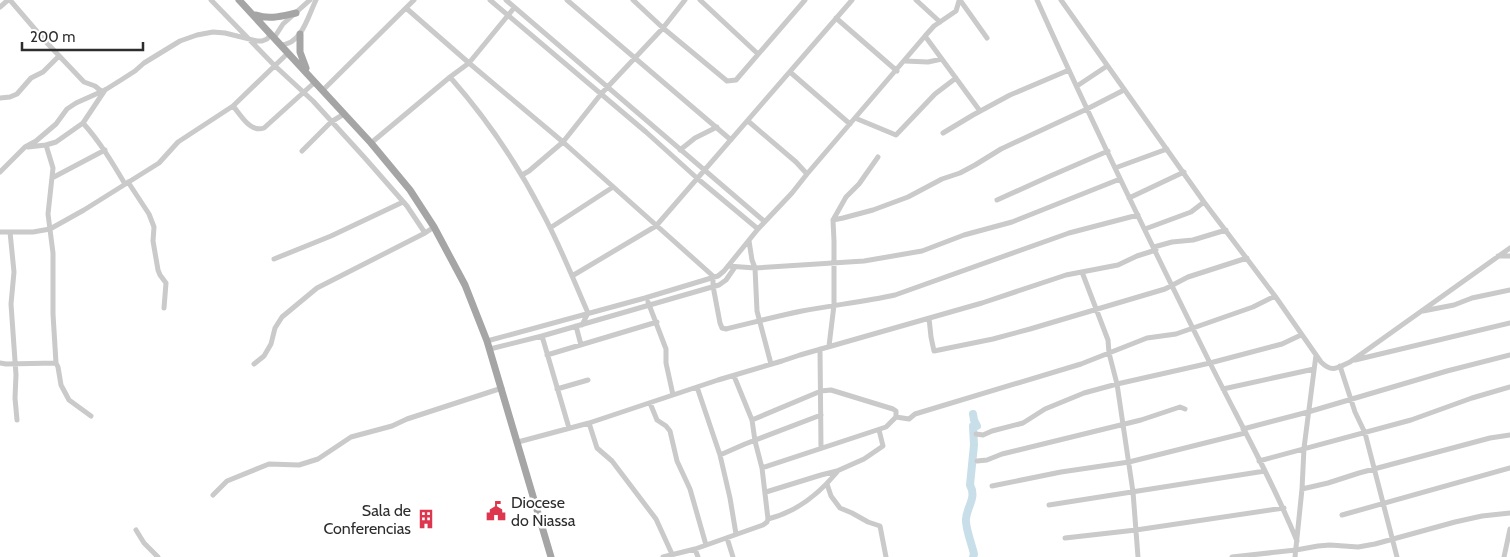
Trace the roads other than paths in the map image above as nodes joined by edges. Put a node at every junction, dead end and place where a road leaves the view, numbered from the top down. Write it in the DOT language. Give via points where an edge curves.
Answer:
graph roads {
  1 [pos="9,0"];
  2 [pos="211,0"];
  3 [pos="239,0"];
  4 [pos="310,0"];
  5 [pos="316,0"];
  6 [pos="414,0"];
  7 [pos="490,0"];
  8 [pos="506,0"];
  9 [pos="568,0"];
  10 [pos="633,0"];
  11 [pos="685,0"];
  12 [pos="700,0"];
  13 [pos="805,0"];
  14 [pos="852,0"];
  15 [pos="916,0"];
  16 [pos="1037,0"];
  17 [pos="1061,0"];
  18 [pos="959,1"];
  19 [pos="0,7"];
  20 [pos="406,8"];
  21 [pos="514,8"];
  22 [pos="296,13"];
  23 [pos="253,14"];
  24 [pos="507,15"];
  25 [pos="836,18"];
  26 [pos="940,22"];
  27 [pos="663,28"];
  28 [pos="300,34"];
  29 [pos="272,36"];
  30 [pos="925,36"];
  31 [pos="987,38"];
  32 [pos="250,40"];
  33 [pos="281,45"];
  34 [pos="288,53"];
  35 [pos="758,54"];
  36 [pos="59,56"];
  37 [pos="635,58"];
  38 [pos="942,59"];
  39 [pos="905,61"];
  40 [pos="468,63"];
  41 [pos="274,65"];
  42 [pos="1107,66"];
  43 [pos="1069,70"];
  44 [pos="896,71"];
  45 [pos="790,72"];
  46 [pos="450,77"];
  47 [pos="956,78"];
  48 [pos="313,80"];
  49 [pos="1077,86"];
  50 [pos="607,87"];
  51 [pos="322,90"];
  52 [pos="1124,90"];
  53 [pos="103,91"];
  54 [pos="303,94"];
  55 [pos="601,94"];
  56 [pos="0,98"];
  57 [pos="233,106"];
  58 [pos="1087,109"];
  59 [pos="980,111"];
  60 [pos="344,114"];
  61 [pos="855,118"];
  62 [pos="748,121"];
  63 [pos="332,122"];
  64 [pos="83,123"];
  65 [pos="850,124"];
  66 [pos="651,125"];
  67 [pos="717,128"];
  68 [pos="646,132"];
  69 [pos="943,134"];
  70 [pos="731,140"];
  71 [pos="563,142"];
  72 [pos="372,143"];
  73 [pos="46,145"];
  74 [pos="25,147"];
  75 [pos="1168,149"];
  76 [pos="105,150"];
  77 [pos="680,150"];
  78 [pos="302,151"];
  79 [pos="1108,151"];
  80 [pos="878,157"];
  81 [pos="1115,168"];
  82 [pos="705,171"];
  83 [pos="0,172"];
  84 [pos="1184,172"];
  85 [pos="806,174"];
  86 [pos="522,175"];
  87 [pos="52,178"];
  88 [pos="698,179"];
  89 [pos="1120,179"];
  90 [pos="126,183"];
  91 [pos="612,187"];
  92 [pos="1129,198"];
  93 [pos="996,200"];
  94 [pos="403,202"];
  95 [pos="1204,202"];
  96 [pos="1138,215"];
  97 [pos="833,220"];
  98 [pos="764,221"];
  99 [pos="434,226"];
  100 [pos="656,226"];
  101 [pos="550,228"];
  102 [pos="50,229"];
  103 [pos="758,229"];
  104 [pos="1145,229"];
  105 [pos="1226,230"];
  106 [pos="0,232"];
  107 [pos="10,232"];
  108 [pos="425,233"];
  109 [pos="749,241"];
  110 [pos="1155,248"];
  111 [pos="1510,248"];
  112 [pos="1498,256"];
  113 [pos="1510,256"];
  114 [pos="1247,258"];
  115 [pos="274,259"];
  116 [pos="833,263"];
  117 [pos="728,266"];
  118 [pos="736,267"];
  119 [pos="755,268"];
  120 [pos="1082,272"];
  121 [pos="572,276"];
  122 [pos="713,276"];
  123 [pos="1173,285"];
  124 [pos="713,286"];
  125 [pos="1510,290"];
  126 [pos="1275,296"];
  127 [pos="645,298"];
  128 [pos="650,304"];
  129 [pos="834,305"];
  130 [pos="164,308"];
  131 [pos="1097,309"];
  132 [pos="1420,312"];
  133 [pos="588,313"];
  134 [pos="929,318"];
  135 [pos="759,321"];
  136 [pos="657,322"];
  137 [pos="1510,323"];
  138 [pos="579,325"];
  139 [pos="1193,327"];
  140 [pos="1302,335"];
  141 [pos="542,336"];
  142 [pos="487,341"];
  143 [pos="581,344"];
  144 [pos="829,346"];
  145 [pos="490,349"];
  146 [pos="820,349"];
  147 [pos="1109,353"];
  148 [pos="547,355"];
  149 [pos="1316,355"];
  150 [pos="1510,355"];
  151 [pos="56,362"];
  152 [pos="1350,362"];
  153 [pos="0,363"];
  154 [pos="1210,363"];
  155 [pos="14,364"];
  156 [pos="254,364"];
  157 [pos="771,364"];
  158 [pos="1340,366"];
  159 [pos="1314,369"];
  160 [pos="734,376"];
  161 [pos="588,380"];
  162 [pos="1117,384"];
  163 [pos="697,387"];
  164 [pos="502,388"];
  165 [pos="1510,388"];
  166 [pos="557,389"];
  167 [pos="1223,389"];
  168 [pos="822,391"];
  169 [pos="673,395"];
  170 [pos="1351,399"];
  171 [pos="650,403"];
  172 [pos="1185,409"];
  173 [pos="1308,412"];
  174 [pos="821,415"];
  175 [pos="91,416"];
  176 [pos="896,417"];
  177 [pos="17,420"];
  178 [pos="752,420"];
  179 [pos="589,423"];
  180 [pos="1123,425"];
  181 [pos="569,428"];
  182 [pos="879,430"];
  183 [pos="1244,431"];
  184 [pos="1365,433"];
  185 [pos="976,434"];
  186 [pos="1510,434"];
  187 [pos="755,440"];
  188 [pos="518,442"];
  189 [pos="821,448"];
  190 [pos="1304,448"];
  191 [pos="720,455"];
  192 [pos="977,461"];
  193 [pos="1259,461"];
  194 [pos="1130,462"];
  195 [pos="762,468"];
  196 [pos="1510,468"];
  197 [pos="1373,469"];
  198 [pos="838,471"];
  199 [pos="1265,472"];
  200 [pos="827,484"];
  201 [pos="992,486"];
  202 [pos="1302,489"];
  203 [pos="766,492"];
  204 [pos="1133,492"];
  205 [pos="213,495"];
  206 [pos="1383,504"];
  207 [pos="1049,505"];
  208 [pos="1284,508"];
  209 [pos="1510,513"];
  210 [pos="1342,515"];
  211 [pos="768,519"];
  212 [pos="1510,529"];
  213 [pos="136,530"];
  214 [pos="1136,530"];
  215 [pos="736,534"];
  216 [pos="727,538"];
  217 [pos="1065,538"];
  218 [pos="1392,540"];
  219 [pos="1297,541"];
  220 [pos="706,545"];
  221 [pos="695,549"];
  222 [pos="1296,550"];
  223 [pos="672,554"];
  224 [pos="158,557"];
  225 [pos="551,557"];
  226 [pos="663,557"];
  227 [pos="698,557"];
  228 [pos="733,557"];
  229 [pos="886,557"];
  230 [pos="1138,557"];
  231 [pos="1232,557"];
  232 [pos="1295,557"];
  233 [pos="1396,557"];
  234 [pos="1504,557"];
  1 -- 19 [label="street"];
  1 -- 36 [label="street"];
  2 -- 32 [label="street"];
  3 -- 23 [label="main road"];
  4 -- 22 [label="street"];
  5 -- 28 [label="street"];
  6 -- 20 [label="street"];
  7 -- 24 [label="street"];
  8 -- 21 [label="street"];
  9 -- 37 [label="street"];
  10 -- 27 [label="street"];
  11 -- 27 [label="street"];
  12 -- 35 [label="street"];
  13 -- 35 [label="street"];
  14 -- 25 [label="street"];
  15 -- 26 [label="street"];
  16 -- 43 [label="street"];
  17 -- 42 [label="street"];
  18 -- 26 [label="street" via="956,11"];
  18 -- 31 [label="street"];
  20 -- 40 [label="street"];
  20 -- 51 [label="street"];
  21 -- 24 [label="street"];
  21 -- 50 [label="street"];
  22 -- 23 [label="main road" via="268,18"];
  22 -- 29 [label="street"];
  23 -- 29 [label="main road"];
  24 -- 40 [label="street"];
  24 -- 55 [label="street"];
  25 -- 44 [label="street"];
  25 -- 45 [label="street"];
  26 -- 30 [label="street"];
  27 -- 35 [label="street" via="727,81 736,80"];
  27 -- 37 [label="street"];
  28 -- 33 [label="street" via="292,42"];
  28 -- 48 [label="main road" via="302,60"];
  29 -- 32 [label="street" via="262,41"];
  29 -- 33 [label="main road"];
  30 -- 38 [label="street"];
  30 -- 39 [label="street"];
  32 -- 41 [label="street"];
  32 -- 53 [label="street" via="225,33 197,35 144,62"];
  33 -- 34 [label="main road"];
  34 -- 41 [label="street"];
  34 -- 48 [label="main road"];
  36 -- 53 [label="street" via="84,82"];
  36 -- 56 [label="street" via="17,94"];
  37 -- 50 [label="street"];
  37 -- 67 [label="street"];
  38 -- 39 [label="street"];
  38 -- 47 [label="street"];
  39 -- 44 [label="street"];
  40 -- 46 [label="street"];
  40 -- 71 [label="street"];
  41 -- 54 [label="street"];
  41 -- 57 [label="street"];
  42 -- 49 [label="street"];
  42 -- 52 [label="street"];
  43 -- 49 [label="street"];
  43 -- 59 [label="street"];
  44 -- 61 [label="street"];
  45 -- 62 [label="street"];
  45 -- 65 [label="street"];
  46 -- 72 [label="street"];
  46 -- 86 [label="street" via="476,107"];
  47 -- 59 [label="street"];
  47 -- 61 [label="street" via="935,94 896,135"];
  48 -- 51 [label="main road"];
  48 -- 54 [label="street"];
  49 -- 58 [label="street"];
  50 -- 55 [label="street"];
  50 -- 66 [label="street"];
  51 -- 60 [label="main road"];
  52 -- 58 [label="street"];
  52 -- 75 [label="street"];
  53 -- 64 [label="street"];
  53 -- 74 [label="street" via="67,109 56,124"];
  54 -- 57 [label="street" via="259,130 252,128"];
  54 -- 63 [label="street"];
  55 -- 68 [label="street"];
  55 -- 71 [label="street"];
  57 -- 90 [label="street" via="178,142 159,163"];
  58 -- 79 [label="street"];
  58 -- 97 [label="street" via="894,203"];
  59 -- 69 [label="street"];
  60 -- 63 [label="street"];
  60 -- 72 [label="main road"];
  61 -- 65 [label="street"];
  62 -- 70 [label="street"];
  62 -- 85 [label="street"];
  63 -- 78 [label="street"];
  63 -- 94 [label="street"];
  64 -- 73 [label="street" via="56,142"];
  64 -- 76 [label="street"];
  65 -- 85 [label="street"];
  66 -- 68 [label="street"];
  66 -- 77 [label="street"];
  67 -- 70 [label="street"];
  67 -- 77 [label="street" via="694,138"];
  68 -- 88 [label="street"];
  70 -- 82 [label="street"];
  71 -- 86 [label="street"];
  71 -- 91 [label="street"];
  72 -- 99 [label="main road"];
  73 -- 74 [label="street"];
  73 -- 87 [label="street" via="52,163"];
  74 -- 83 [label="street"];
  75 -- 81 [label="street"];
  75 -- 84 [label="street"];
  76 -- 87 [label="street"];
  76 -- 90 [label="street"];
  77 -- 82 [label="street"];
  79 -- 81 [label="street"];
  79 -- 93 [label="street"];
  80 -- 97 [label="street" via="846,197"];
  81 -- 89 [label="street"];
  82 -- 88 [label="street"];
  82 -- 98 [label="street"];
  84 -- 92 [label="street"];
  84 -- 95 [label="street"];
  85 -- 98 [label="street"];
  86 -- 101 [label="street"];
  87 -- 102 [label="street" via="48,214"];
  88 -- 100 [label="street"];
  88 -- 103 [label="street"];
  89 -- 92 [label="street"];
  89 -- 116 [label="street" via="1012,222 922,251"];
  90 -- 102 [label="street"];
  90 -- 130 [label="street" via="146,207 153,224 158,270 166,283"];
  91 -- 100 [label="street"];
  91 -- 101 [label="street"];
  92 -- 96 [label="street"];
  94 -- 108 [label="street"];
  94 -- 115 [label="street"];
  95 -- 104 [label="street" via="1191,212"];
  95 -- 105 [label="street"];
  96 -- 104 [label="street"];
  96 -- 129 [label="street" via="1069,233 894,295"];
  97 -- 116 [label="street"];
  98 -- 103 [label="street"];
  99 -- 108 [label="street"];
  99 -- 142 [label="main road" via="465,285"];
  100 -- 121 [label="street"];
  100 -- 122 [label="street"];
  101 -- 121 [label="street"];
  102 -- 107 [label="street"];
  102 -- 151 [label="street"];
  103 -- 109 [label="street"];
  104 -- 110 [label="street"];
  105 -- 110 [label="street"];
  105 -- 114 [label="street"];
  106 -- 107 [label="street"];
  107 -- 155 [label="street" via="14,272 11,304"];
  108 -- 156 [label="street" via="311,292 282,317 264,356"];
  109 -- 117 [label="street"];
  109 -- 119 [label="street"];
  110 -- 120 [label="street" via="1112,267"];
  110 -- 123 [label="street"];
  111 -- 112 [label="street"];
  112 -- 113 [label="street"];
  112 -- 132 [label="street"];
  114 -- 123 [label="street"];
  114 -- 126 [label="street"];
  116 -- 119 [label="street"];
  116 -- 129 [label="street"];
  117 -- 118 [label="street"];
  117 -- 122 [label="street" via="718,276"];
  118 -- 119 [label="street"];
  118 -- 124 [label="street" via="726,280"];
  119 -- 135 [label="street"];
  120 -- 131 [label="street"];
  120 -- 134 [label="street"];
  121 -- 133 [label="street"];
  122 -- 124 [label="street"];
  122 -- 127 [label="street"];
  123 -- 131 [label="street"];
  123 -- 139 [label="street"];
  124 -- 128 [label="street"];
  124 -- 135 [label="street" via="722,328"];
  125 -- 132 [label="street"];
  126 -- 139 [label="street" via="1253,307"];
  126 -- 140 [label="street"];
  127 -- 128 [label="street"];
  127 -- 133 [label="street"];
  128 -- 136 [label="street"];
  128 -- 138 [label="street"];
  129 -- 135 [label="street"];
  129 -- 144 [label="street"];
  131 -- 134 [label="street" via="993,339 934,351"];
  131 -- 147 [label="street"];
  132 -- 152 [label="street"];
  133 -- 138 [label="street"];
  133 -- 142 [label="street"];
  134 -- 144 [label="street"];
  135 -- 157 [label="street"];
  136 -- 143 [label="street"];
  136 -- 169 [label="street" via="666,349"];
  137 -- 152 [label="street"];
  138 -- 141 [label="street"];
  138 -- 143 [label="street"];
  139 -- 147 [label="street" via="1176,334 1147,338"];
  139 -- 154 [label="street"];
  140 -- 149 [label="street"];
  140 -- 154 [label="street" via="1282,344"];
  141 -- 145 [label="street"];
  141 -- 148 [label="street"];
  142 -- 145 [label="main road"];
  143 -- 148 [label="street"];
  144 -- 146 [label="street"];
  145 -- 164 [label="main road"];
  146 -- 157 [label="street"];
  146 -- 168 [label="street"];
  147 -- 162 [label="street"];
  147 -- 176 [label="street" via="915,414 909,419"];
  148 -- 166 [label="street"];
  149 -- 158 [label="street" via="1328,368"];
  149 -- 159 [label="street"];
  150 -- 170 [label="street"];
  151 -- 155 [label="street"];
  151 -- 175 [label="street" via="68,400"];
  152 -- 158 [label="street"];
  153 -- 155 [label="street"];
  154 -- 162 [label="street"];
  154 -- 167 [label="street"];
  155 -- 177 [label="street"];
  157 -- 160 [label="street"];
  158 -- 170 [label="street"];
  159 -- 167 [label="street"];
  159 -- 173 [label="street"];
  160 -- 163 [label="street"];
  160 -- 178 [label="street"];
  161 -- 166 [label="street"];
  162 -- 180 [label="street"];
  162 -- 185 [label="street" via="1045,409 1023,424"];
  163 -- 169 [label="street"];
  163 -- 191 [label="street"];
  164 -- 188 [label="main road"];
  164 -- 205 [label="street" via="351,437 318,459 299,465 269,464 227,481"];
  165 -- 184 [label="street"];
  166 -- 181 [label="street"];
  167 -- 183 [label="street"];
  168 -- 174 [label="street"];
  168 -- 176 [label="street" via="831,390 876,403 896,411"];
  168 -- 178 [label="street"];
  169 -- 171 [label="street"];
  170 -- 173 [label="street"];
  170 -- 184 [label="street"];
  171 -- 179 [label="street"];
  171 -- 220 [label="street" via="657,420 670,431"];
  172 -- 180 [label="street" via="1176,408"];
  173 -- 183 [label="street"];
  173 -- 190 [label="street"];
  174 -- 187 [label="street"];
  174 -- 189 [label="street"];
  176 -- 182 [label="street" via="886,428"];
  178 -- 187 [label="street"];
  179 -- 181 [label="street"];
  179 -- 223 [label="street" via="597,448 612,461 656,519"];
  180 -- 192 [label="street"];
  180 -- 194 [label="street"];
  181 -- 188 [label="street"];
  182 -- 189 [label="street"];
  182 -- 198 [label="street" via="883,446"];
  183 -- 193 [label="street"];
  183 -- 194 [label="street"];
  184 -- 190 [label="street"];
  184 -- 197 [label="street"];
  186 -- 197 [label="street"];
  187 -- 191 [label="street"];
  187 -- 195 [label="street"];
  188 -- 225 [label="main road"];
  189 -- 195 [label="street"];
  190 -- 193 [label="street"];
  190 -- 202 [label="street"];
  191 -- 215 [label="street"];
  193 -- 199 [label="street"];
  194 -- 201 [label="street"];
  194 -- 204 [label="street"];
  195 -- 203 [label="street"];
  196 -- 206 [label="street"];
  197 -- 202 [label="street"];
  197 -- 206 [label="street"];
  198 -- 200 [label="street"];
  198 -- 203 [label="street"];
  199 -- 204 [label="street"];
  199 -- 208 [label="street"];
  200 -- 211 [label="street" via="790,511"];
  200 -- 229 [label="street" via="840,508 880,526"];
  202 -- 219 [label="street"];
  203 -- 211 [label="street"];
  204 -- 207 [label="street"];
  204 -- 214 [label="street"];
  206 -- 210 [label="street"];
  206 -- 218 [label="street"];
  208 -- 214 [label="street"];
  208 -- 219 [label="street"];
  209 -- 218 [label="street" via="1464,520"];
  211 -- 215 [label="street" via="764,525"];
  212 -- 234 [label="street"];
  213 -- 224 [label="street"];
  214 -- 217 [label="street"];
  214 -- 230 [label="street"];
  215 -- 216 [label="street"];
  216 -- 220 [label="street"];
  216 -- 228 [label="street"];
  218 -- 222 [label="street" via="1358,547 1324,545"];
  218 -- 233 [label="street"];
  219 -- 222 [label="street"];
  220 -- 221 [label="street"];
  221 -- 223 [label="street"];
  221 -- 227 [label="street"];
  222 -- 231 [label="street"];
  222 -- 232 [label="street"];
  223 -- 226 [label="street"];
}
